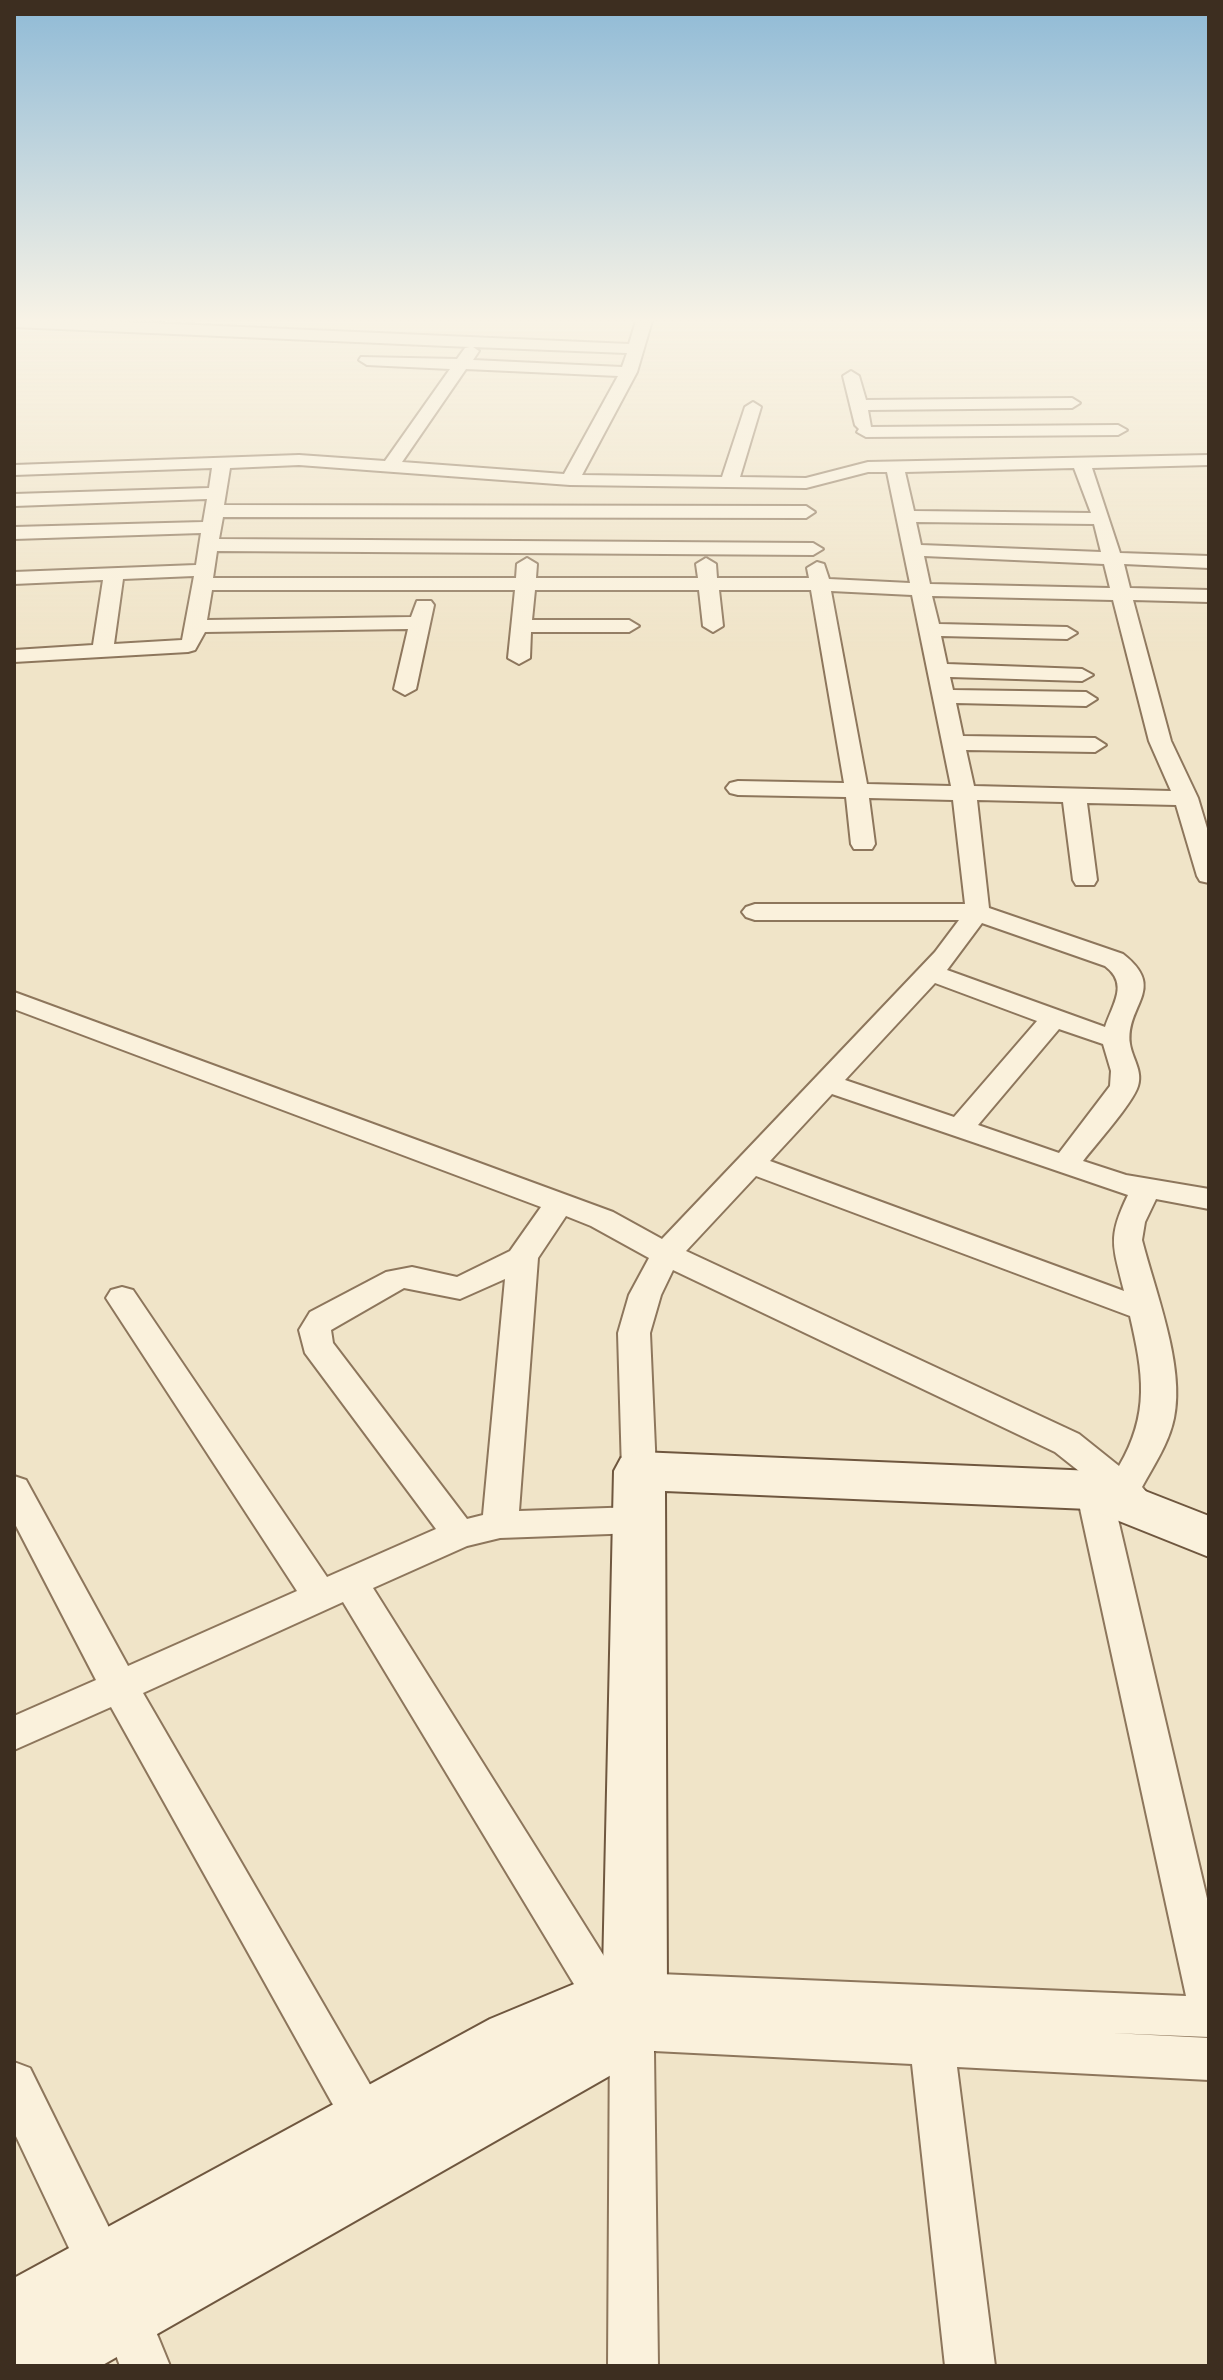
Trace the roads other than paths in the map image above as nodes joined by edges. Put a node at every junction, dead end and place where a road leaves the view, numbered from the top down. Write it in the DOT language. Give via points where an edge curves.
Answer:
graph roads {
  1 [pos="414,432"];
  2 [pos="596,432"];
  3 [pos="745,432"];
  4 [pos="866,432"];
  5 [pos="1006,432"];
  6 [pos="1209,460"];
  7 [pos="222,462"];
  8 [pos="1081,463"];
  9 [pos="1021,464"];
  10 [pos="391,465"];
  11 [pos="886,466"];
  12 [pos="14,470"];
  13 [pos="534,477"];
  14 [pos="570,480"];
  15 [pos="697,482"];
  16 [pos="729,482"];
  17 [pos="806,483"];
  18 [pos="14,500"];
  19 [pos="531,511"];
  20 [pos="700,511"];
  21 [pos="806,512"];
  22 [pos="906,516"];
  23 [pos="213,519"];
  24 [pos="1102,519"];
  25 [pos="14,533"];
  26 [pos="437,544"];
  27 [pos="529,545"];
  28 [pos="704,547"];
  29 [pos="813,549"];
  30 [pos="913,550"];
  31 [pos="1209,553"];
  32 [pos="1112,554"];
  33 [pos="1209,562"];
  34 [pos="114,574"];
  35 [pos="204,577"];
  36 [pos="17,578"];
  37 [pos="429,583"];
  38 [pos="525,583"];
  39 [pos="708,584"];
  40 [pos="820,584"];
  41 [pos="921,590"];
  42 [pos="1122,594"];
  43 [pos="1209,596"];
  44 [pos="14,603"];
  45 [pos="420,623"];
  46 [pos="196,626"];
  47 [pos="522,626"];
  48 [pos="629,626"];
  49 [pos="713,626"];
  50 [pos="930,630"];
  51 [pos="1067,633"];
  52 [pos="102,652"];
  53 [pos="14,656"];
  54 [pos="519,658"];
  55 [pos="1082,675"];
  56 [pos="941,683"];
  57 [pos="405,689"];
  58 [pos="1086,699"];
  59 [pos="953,743"];
  60 [pos="1095,745"];
  61 [pos="738,788"];
  62 [pos="857,791"];
  63 [pos="964,793"];
  64 [pos="1074,796"];
  65 [pos="1186,798"];
  66 [pos="863,844"];
  67 [pos="1209,876"];
  68 [pos="1085,880"];
  69 [pos="755,912"];
  70 [pos="975,912"];
  71 [pos="929,972"];
  72 [pos="14,1000"];
  73 [pos="1054,1018"];
  74 [pos="1116,1040"];
  75 [pos="826,1083"];
  76 [pos="960,1129"];
  77 [pos="750,1164"];
  78 [pos="1065,1165"];
  79 [pos="1146,1189"];
  80 [pos="1209,1199"];
  81 [pos="560,1203"];
  82 [pos="666,1254"];
  83 [pos="522,1258"];
  84 [pos="122,1298"];
  85 [pos="1142,1309"];
  86 [pos="14,1489"];
  87 [pos="638,1496"];
  88 [pos="1121,1497"];
  89 [pos="500,1525"];
  90 [pos="459,1534"];
  91 [pos="1209,1537"];
  92 [pos="335,1589"];
  93 [pos="119,1686"];
  94 [pos="14,1734"];
  95 [pos="1209,2000"];
  96 [pos="625,2007"];
  97 [pos="1209,2017"];
  98 [pos="930,2025"];
  99 [pos="1209,2059"];
  100 [pos="14,2083"];
  101 [pos="367,2122"];
  102 [pos="124,2315"];
  103 [pos="14,2317"];
  104 [pos="30,2366"];
  105 [pos="633,2366"];
  106 [pos="970,2366"];
  1 -- 10 [label="street"];
  2 -- 14 [label="street"];
  3 -- 16 [label="street"];
  4 -- 11 [label="street"];
  5 -- 9 [label="street"];
  6 -- 8 [label="street"];
  7 -- 10 [label="street"];
  7 -- 12 [label="street"];
  7 -- 23 [label="street"];
  8 -- 9 [label="street"];
  8 -- 24 [label="street"];
  9 -- 11 [label="street"];
  10 -- 13 [label="street"];
  11 -- 17 [label="street"];
  11 -- 22 [label="street"];
  13 -- 14 [label="street"];
  13 -- 19 [label="street"];
  14 -- 15 [label="street"];
  15 -- 16 [label="street"];
  15 -- 20 [label="street"];
  16 -- 17 [label="street"];
  17 -- 21 [label="street"];
  18 -- 23 [label="street"];
  19 -- 20 [label="street"];
  19 -- 23 [label="street"];
  19 -- 27 [label="street"];
  20 -- 21 [label="street"];
  20 -- 28 [label="street"];
  21 -- 29 [label="street"];
  22 -- 24 [label="street"];
  22 -- 30 [label="street"];
  23 -- 25 [label="street"];
  23 -- 26 [label="street"];
  23 -- 35 [label="street"];
  24 -- 32 [label="street"];
  26 -- 27 [label="street"];
  26 -- 37 [label="street"];
  27 -- 28 [label="street"];
  27 -- 38 [label="street"];
  28 -- 29 [label="street"];
  28 -- 39 [label="street"];
  29 -- 40 [label="street"];
  30 -- 32 [label="street"];
  30 -- 41 [label="street"];
  31 -- 32 [label="street"];
  32 -- 33 [label="street"];
  32 -- 42 [label="street"];
  34 -- 35 [label="street"];
  34 -- 36 [label="street"];
  34 -- 52 [label="street"];
  35 -- 37 [label="street"];
  35 -- 46 [label="street"];
  36 -- 44 [label="street"];
  37 -- 38 [label="street"];
  37 -- 45 [label="street"];
  38 -- 39 [label="street"];
  38 -- 47 [label="street"];
  39 -- 40 [label="street"];
  39 -- 49 [label="street"];
  40 -- 41 [label="street"];
  40 -- 62 [label="street"];
  41 -- 42 [label="street"];
  41 -- 50 [label="street"];
  42 -- 43 [label="street"];
  42 -- 65 [label="street" via="1160,741"];
  45 -- 46 [label="street"];
  45 -- 57 [label="street"];
  46 -- 52 [label="street" via="188,646"];
  47 -- 48 [label="street"];
  47 -- 54 [label="street"];
  50 -- 51 [label="street"];
  50 -- 56 [label="street"];
  52 -- 53 [label="street"];
  55 -- 56 [label="street"];
  56 -- 58 [label="street"];
  56 -- 59 [label="street"];
  59 -- 60 [label="street"];
  59 -- 63 [label="street"];
  61 -- 62 [label="street"];
  62 -- 63 [label="street"];
  62 -- 66 [label="street"];
  63 -- 64 [label="street"];
  63 -- 70 [label="street"];
  64 -- 65 [label="street"];
  64 -- 68 [label="street"];
  65 -- 67 [label="street"];
  69 -- 70 [label="street"];
  70 -- 71 [label="street"];
  70 -- 74 [label="street" via="1127,968 1133,982"];
  71 -- 73 [label="street"];
  71 -- 75 [label="street"];
  72 -- 81 [label="street"];
  73 -- 74 [label="street"];
  73 -- 76 [label="street"];
  74 -- 78 [label="street" via="1127,1071 1124,1087"];
  75 -- 76 [label="street"];
  75 -- 77 [label="street"];
  76 -- 78 [label="street"];
  77 -- 82 [label="street"];
  77 -- 85 [label="street"];
  78 -- 79 [label="street"];
  79 -- 80 [label="street"];
  79 -- 85 [label="street" via="1127,1240"];
  81 -- 82 [label="street"];
  81 -- 83 [label="street"];
  82 -- 87 [label="street" via="645,1295 634,1333"];
  82 -- 88 [label="street" via="1067,1443"];
  83 -- 89 [label="street"];
  83 -- 90 [label="street" via="460,1288 412,1277 397,1279 321,1320 315,1330 317,1345"];
  84 -- 92 [label="street"];
  85 -- 88 [label="street" via="1159,1407"];
  86 -- 93 [label="street"];
  87 -- 88 [label="main road"];
  87 -- 89 [label="street"];
  87 -- 96 [label="main road"];
  88 -- 91 [label="main road"];
  88 -- 95 [label="street"];
  89 -- 90 [label="street"];
  90 -- 92 [label="street"];
  92 -- 93 [label="street"];
  92 -- 96 [label="street"];
  93 -- 94 [label="street"];
  93 -- 101 [label="street"];
  96 -- 98 [label="street"];
  96 -- 101 [label="main road" via="513,2040"];
  96 -- 102 [label="main road" via="389,2162"];
  96 -- 105 [label="street"];
  97 -- 98 [label="street"];
  98 -- 99 [label="street"];
  98 -- 106 [label="street"];
  100 -- 102 [label="street"];
  101 -- 102 [label="main road"];
  102 -- 103 [label="main road"];
  102 -- 104 [label="main road"];
}
